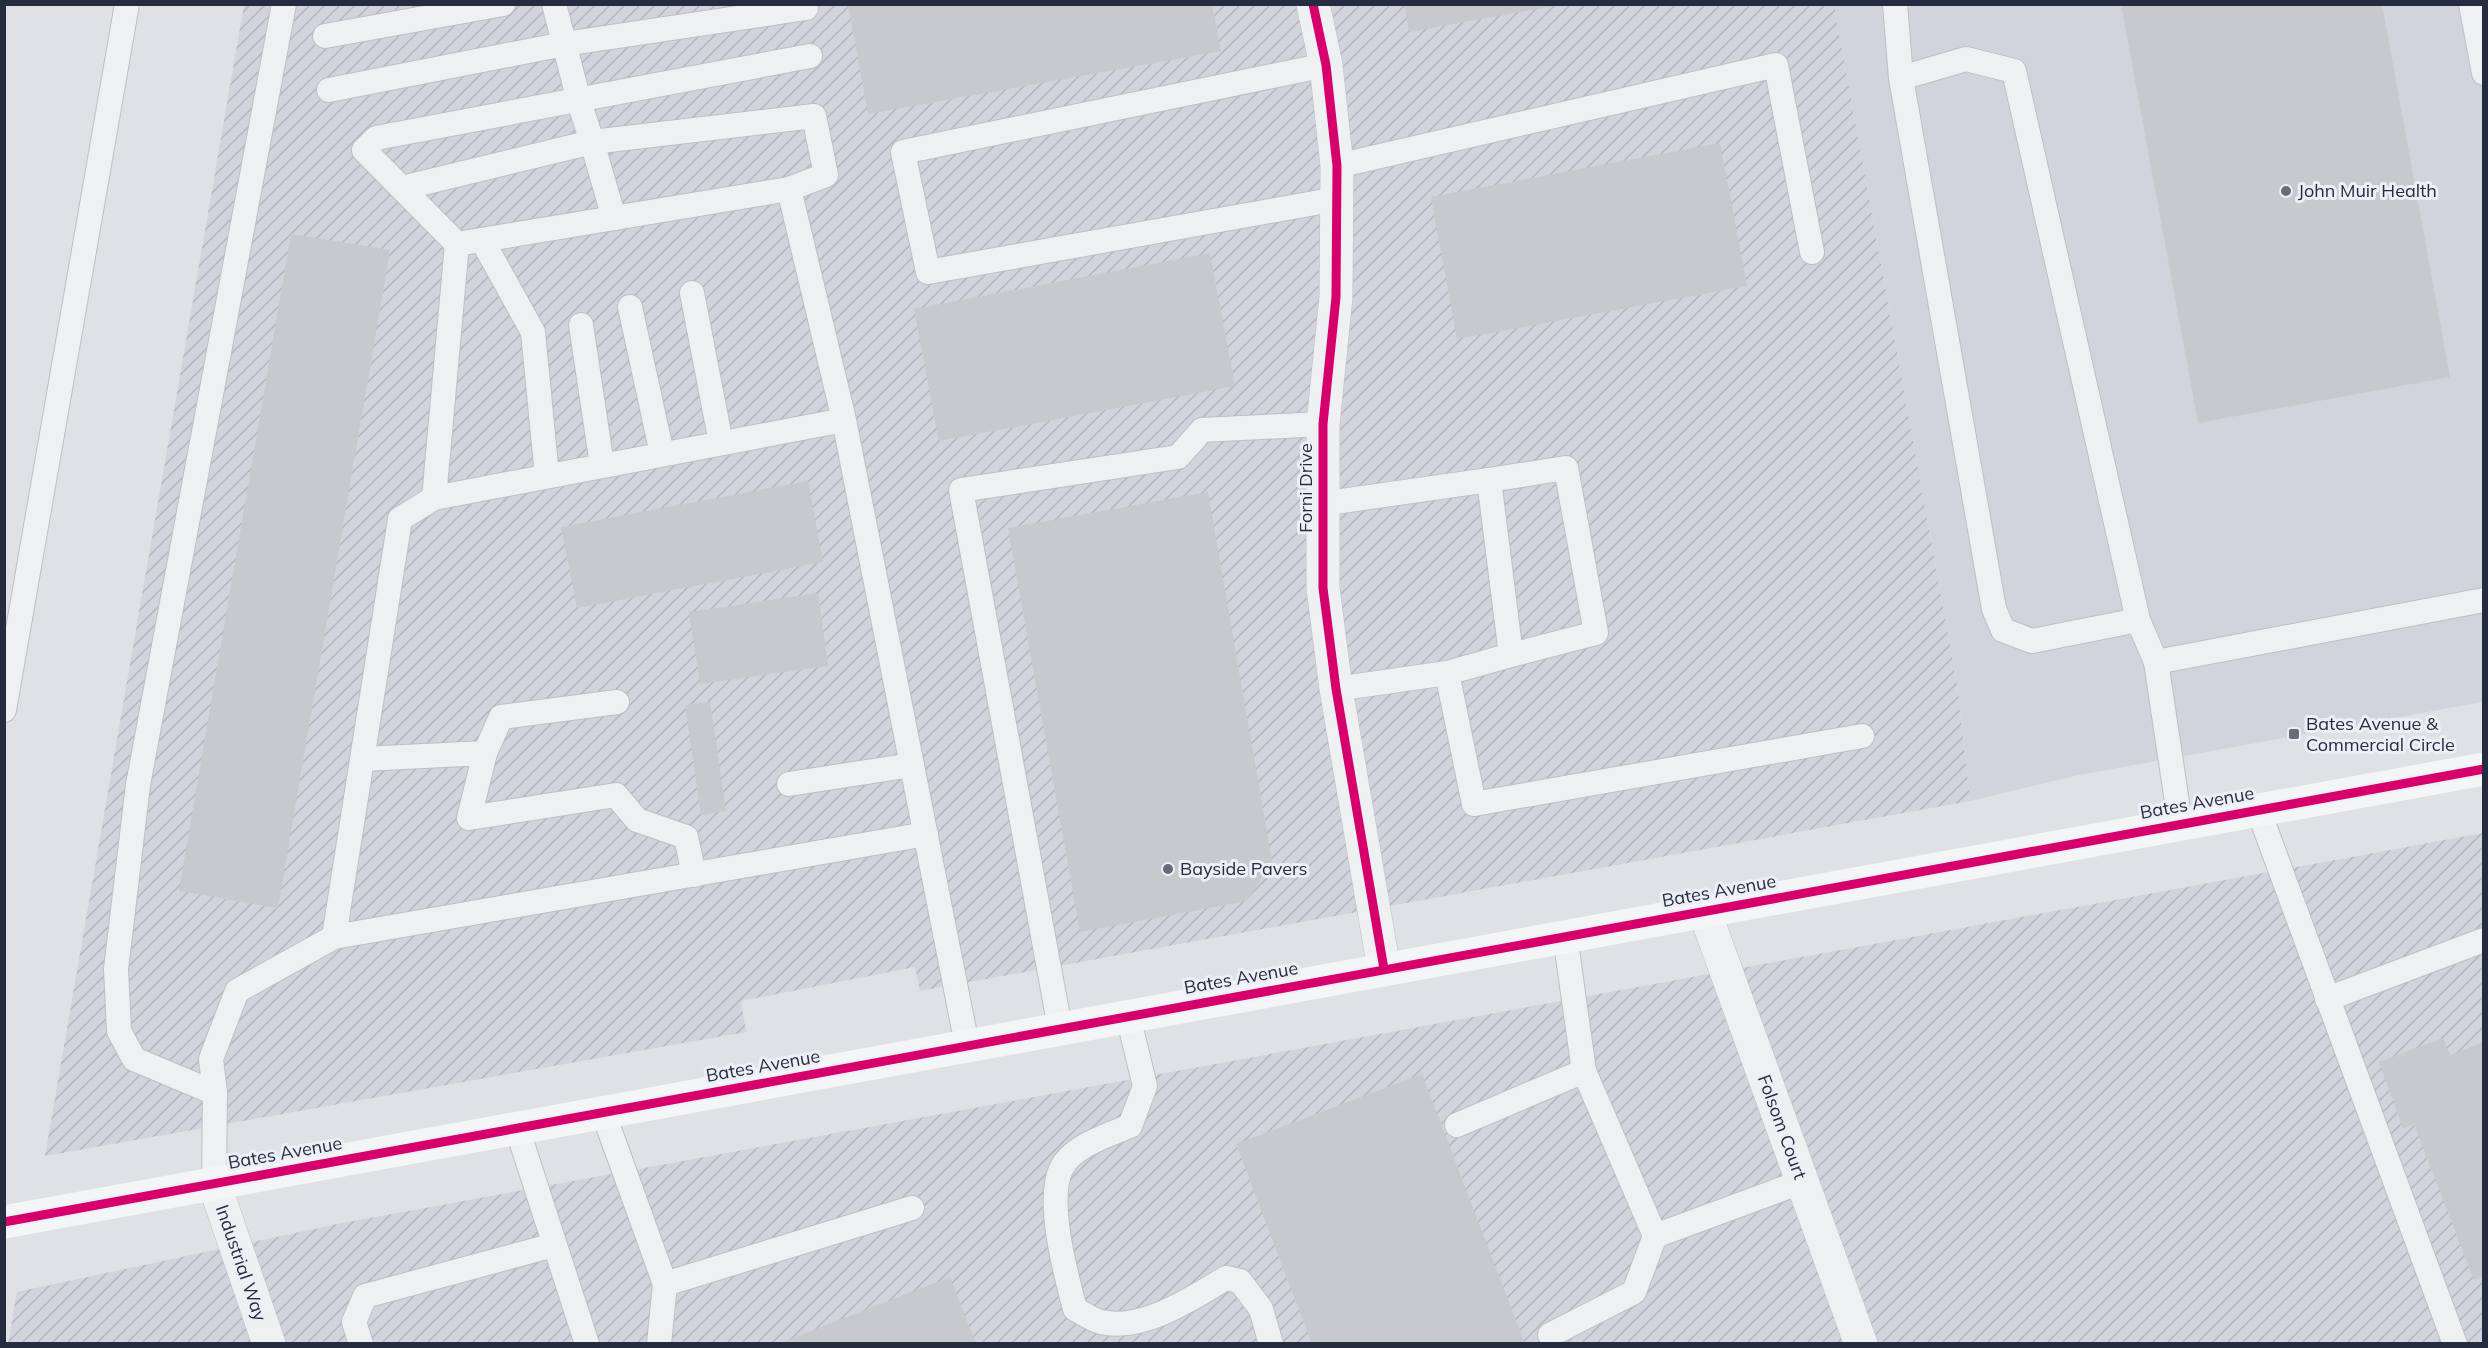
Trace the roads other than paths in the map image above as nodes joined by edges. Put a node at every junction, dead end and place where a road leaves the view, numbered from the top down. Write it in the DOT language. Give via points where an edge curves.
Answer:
graph roads {
  1 [pos="127,4"];
  2 [pos="284,4"];
  3 [pos="503,4"];
  4 [pos="554,4"];
  5 [pos="1313,4"];
  6 [pos="1895,4"];
  7 [pos="2471,4"];
  8 [pos="806,8"];
  9 [pos="325,36"];
  10 [pos="564,44"];
  11 [pos="810,56"];
  12 [pos="1326,65"];
  13 [pos="2484,73"];
  14 [pos="1901,78"];
  15 [pos="329,90"];
  16 [pos="579,101"];
  17 [pos="592,142"];
  18 [pos="1337,166"];
  19 [pos="402,189"];
  20 [pos="789,189"];
  21 [pos="1337,199"];
  22 [pos="614,218"];
  23 [pos="482,240"];
  24 [pos="457,244"];
  25 [pos="1812,252"];
  26 [pos="693,293"];
  27 [pos="630,307"];
  28 [pos="581,325"];
  29 [pos="844,420"];
  30 [pos="1323,424"];
  31 [pos="721,443"];
  32 [pos="662,454"];
  33 [pos="602,465"];
  34 [pos="547,476"];
  35 [pos="1489,480"];
  36 [pos="434,498"];
  37 [pos="1321,504"];
  38 [pos="2484,600"];
  39 [pos="2138,620"];
  40 [pos="1512,655"];
  41 [pos="2156,662"];
  42 [pos="1447,673"];
  43 [pos="1336,689"];
  44 [pos="616,702"];
  45 [pos="4,710"];
  46 [pos="1862,736"];
  47 [pos="485,753"];
  48 [pos="363,759"];
  49 [pos="912,765"];
  50 [pos="2484,769"];
  51 [pos="789,784"];
  52 [pos="2258,809"];
  53 [pos="2180,822"];
  54 [pos="926,834"];
  55 [pos="694,875"];
  56 [pos="1704,910"];
  57 [pos="1566,936"];
  58 [pos="334,937"];
  59 [pos="2484,940"];
  60 [pos="1384,969"];
  61 [pos="2327,999"];
  62 [pos="1128,1016"];
  63 [pos="1060,1028"];
  64 [pos="967,1045"];
  65 [pos="1584,1071"];
  66 [pos="215,1093"];
  67 [pos="603,1112"];
  68 [pos="1458,1125"];
  69 [pos="517,1128"];
  70 [pos="1801,1182"];
  71 [pos="214,1183"];
  72 [pos="912,1208"];
  73 [pos="4,1222"];
  74 [pos="1654,1236"];
  75 [pos="554,1245"];
  76 [pos="665,1284"];
  77 [pos="1550,1335"];
  78 [pos="269,1344"];
  79 [pos="361,1344"];
  80 [pos="587,1344"];
  81 [pos="659,1344"];
  82 [pos="1271,1344"];
  83 [pos="1861,1344"];
  84 [pos="2455,1344"];
  1 -- 45 [label="lane"];
  2 -- 66 [label="lane" via="138,785 116,969 119,1031 134,1059"];
  3 -- 9 [label="lane"];
  4 -- 10 [label="lane"];
  5 -- 12 [label="street, Forni Drive"];
  6 -- 14 [label="lane"];
  7 -- 13 [label="lane"];
  8 -- 10 [label="lane"];
  10 -- 15 [label="lane"];
  10 -- 16 [label="lane"];
  11 -- 16 [label="lane"];
  12 -- 18 [label="street, Forni Drive"];
  12 -- 21 [label="lane" via="903,152 928,272"];
  14 -- 39 [label="lane" via="1965,59 2014,71"];
  14 -- 39 [label="lane" via="1994,609 2004,630 2032,641"];
  16 -- 17 [label="lane"];
  16 -- 19 [label="lane" via="376,138 364,150"];
  17 -- 19 [label="lane"];
  17 -- 20 [label="lane" via="814,116 826,175"];
  17 -- 22 [label="lane"];
  18 -- 21 [label="street, Forni Drive"];
  18 -- 25 [label="lane" via="1776,65"];
  19 -- 24 [label="lane"];
  20 -- 22 [label="lane"];
  20 -- 29 [label="lane"];
  21 -- 30 [label="street, Forni Drive" via="1336,297"];
  22 -- 23 [label="lane"];
  23 -- 24 [label="lane"];
  23 -- 34 [label="lane" via="533,332"];
  24 -- 36 [label="lane"];
  26 -- 31 [label="lane"];
  27 -- 32 [label="lane"];
  28 -- 33 [label="lane"];
  29 -- 31 [label="lane"];
  29 -- 49 [label="lane"];
  30 -- 37 [label="street, Forni Drive"];
  30 -- 63 [label="lane" via="1202,430 1178,457 961,490"];
  31 -- 32 [label="lane"];
  32 -- 33 [label="lane"];
  33 -- 34 [label="lane"];
  34 -- 36 [label="lane"];
  35 -- 37 [label="lane"];
  35 -- 40 [label="lane"];
  35 -- 40 [label="lane" via="1566,468 1596,633"];
  36 -- 48 [label="lane" via="400,519"];
  37 -- 43 [label="street, Forni Drive" via="1323,588"];
  38 -- 41 [label="lane"];
  39 -- 41 [label="lane"];
  40 -- 42 [label="lane"];
  41 -- 53 [label="lane"];
  42 -- 43 [label="lane"];
  42 -- 46 [label="lane" via="1474,804"];
  43 -- 60 [label="street, Forni Drive"];
  44 -- 47 [label="lane" via="501,717"];
  47 -- 48 [label="lane"];
  47 -- 55 [label="lane" via="469,818 616,795 637,820 686,837"];
  48 -- 58 [label="lane"];
  49 -- 51 [label="lane"];
  49 -- 54 [label="lane"];
  50 -- 52 [label="street, Bates Avenue"];
  52 -- 53 [label="street, Bates Avenue"];
  52 -- 61 [label="lane"];
  53 -- 56 [label="street, Bates Avenue"];
  54 -- 55 [label="lane"];
  54 -- 64 [label="lane"];
  55 -- 58 [label="lane"];
  56 -- 57 [label="street, Bates Avenue"];
  56 -- 70 [label="street, Folsom Court"];
  57 -- 60 [label="street, Bates Avenue"];
  57 -- 65 [label="lane"];
  58 -- 66 [label="lane" via="237,991 211,1059"];
  59 -- 61 [label="lane"];
  60 -- 62 [label="street, Bates Avenue"];
  61 -- 84 [label="lane"];
  62 -- 63 [label="street, Bates Avenue"];
  62 -- 82 [label="lane" via="1145,1086 1130,1126 1085,1144 1061,1168 1060,1254 1075,1309 1101,1322 1131,1322 1180,1307 1226,1278 1240,1281 1261,1309"];
  63 -- 64 [label="street, Bates Avenue"];
  64 -- 67 [label="street, Bates Avenue"];
  65 -- 68 [label="lane"];
  65 -- 74 [label="lane"];
  66 -- 71 [label="lane"];
  67 -- 69 [label="street, Bates Avenue"];
  67 -- 76 [label="lane"];
  69 -- 71 [label="street, Bates Avenue"];
  69 -- 75 [label="lane"];
  70 -- 74 [label="lane"];
  70 -- 83 [label="street, Folsom Court"];
  71 -- 73 [label="street, Bates Avenue"];
  71 -- 78 [label="street, Industrial Way"];
  72 -- 76 [label="lane"];
  74 -- 77 [label="lane" via="1634,1292"];
  75 -- 79 [label="lane" via="366,1296 354,1322"];
  75 -- 80 [label="lane"];
  76 -- 81 [label="lane"];
}
